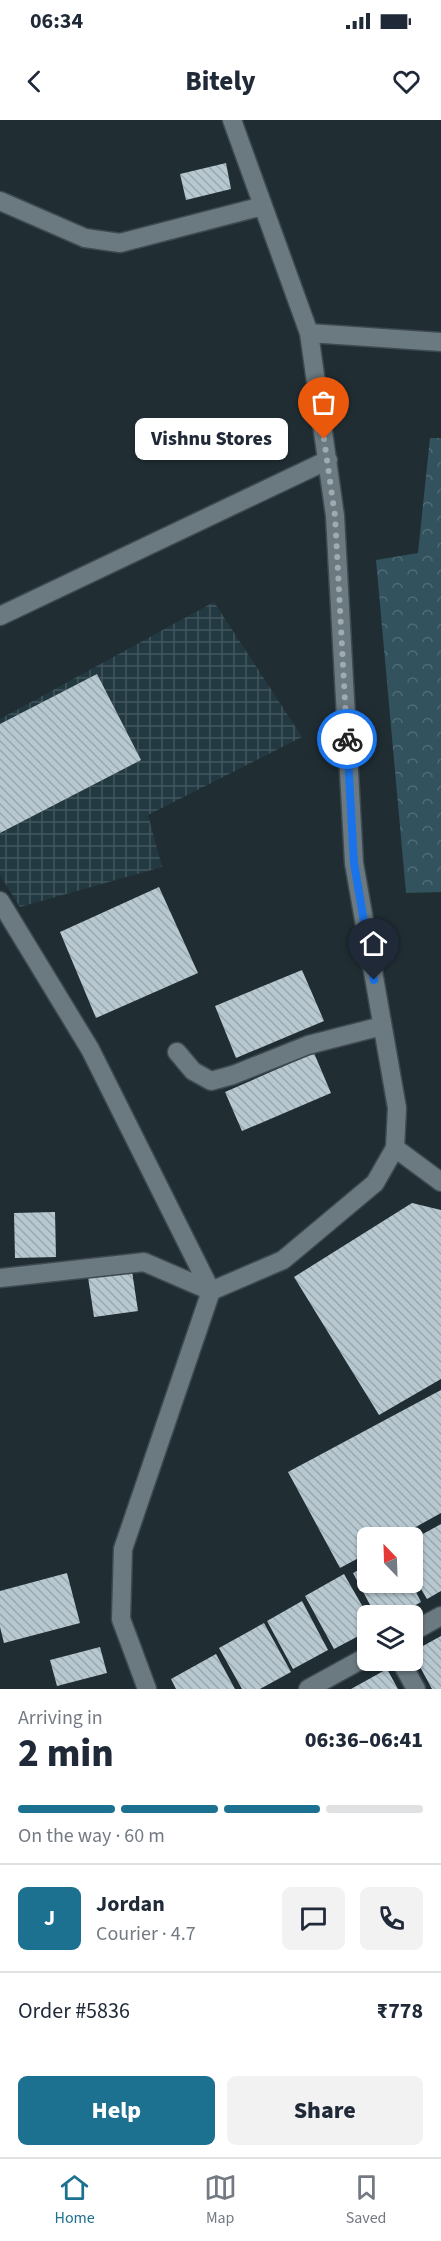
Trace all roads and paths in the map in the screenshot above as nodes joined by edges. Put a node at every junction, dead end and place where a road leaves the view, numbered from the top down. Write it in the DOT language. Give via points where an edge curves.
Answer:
graph roads {
  1 [pos="232,120"];
  2 [pos="0,201"];
  3 [pos="263,206"];
  4 [pos="309,333"];
  5 [pos="441,342"];
  6 [pos="327,460"];
  7 [pos="0,616"];
  8 [pos="0,901"];
  9 [pos="382,1026"];
  10 [pos="177,1052"];
  11 [pos="394,1148"];
  12 [pos="441,1182"];
  13 [pos="0,1278"];
  14 [pos="211,1291"];
  15 [pos="441,1616"];
  16 [pos="423,1626"];
  17 [pos="357,1662"];
  18 [pos="406,1671"];
  19 [pos="147,1689"];
  20 [pos="308,1689"];
  21 [pos="416,1689"];
  1 -- 3 [label="street"];
  2 -- 3 [label="street" via="85,238 120,243"];
  3 -- 4 [label="street"];
  4 -- 5 [label="street"];
  4 -- 6 [label="street"];
  6 -- 7 [label="street"];
  6 -- 9 [label="street" via="335,516 354,863"];
  8 -- 14 [label="street" via="90,1049"];
  9 -- 10 [label="street" via="308,1045 211,1081 193,1071"];
  9 -- 11 [label="street" via="397,1108"];
  11 -- 12 [label="street"];
  11 -- 14 [label="street" via="375,1183 282,1260"];
  13 -- 14 [label="street" via="144,1262"];
  14 -- 19 [label="street" via="123,1549 121,1619"];
  15 -- 16 [label="street"];
  17 -- 20 [label="street"];
  18 -- 21 [label="street"];
}
